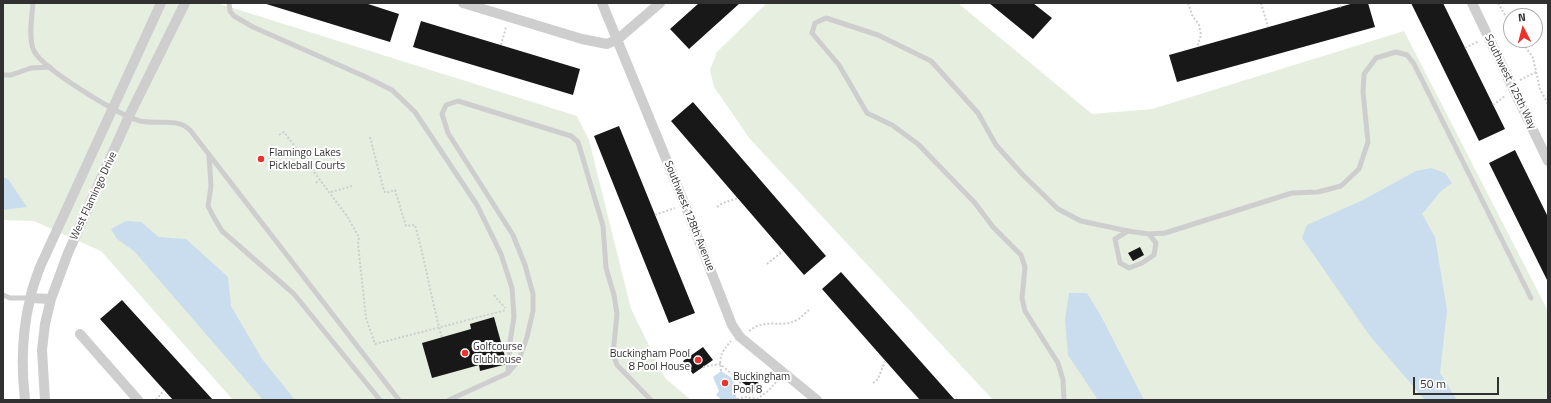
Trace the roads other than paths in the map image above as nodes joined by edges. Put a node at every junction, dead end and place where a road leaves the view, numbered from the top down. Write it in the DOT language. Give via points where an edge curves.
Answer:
graph roads {
  1 [pos="33,3"];
  2 [pos="161,3"];
  3 [pos="185,3"];
  4 [pos="230,3"];
  5 [pos="462,3"];
  6 [pos="602,3"];
  7 [pos="1472,3"];
  8 [pos="657,6"];
  9 [pos="618,40"];
  10 [pos="50,68"];
  11 [pos="3,75"];
  12 [pos="112,108"];
  13 [pos="129,116"];
  14 [pos="208,155"];
  15 [pos="1548,161"];
  16 [pos="1128,231"];
  17 [pos="1149,234"];
  18 [pos="3,295"];
  19 [pos="30,298"];
  20 [pos="1531,298"];
  21 [pos="51,299"];
  22 [pos="80,334"];
  23 [pos="508,373"];
  24 [pos="25,400"];
  25 [pos="45,400"];
  26 [pos="138,400"];
  27 [pos="380,400"];
  28 [pos="399,400"];
  29 [pos="448,400"];
  30 [pos="651,400"];
  31 [pos="817,400"];
  32 [pos="1064,400"];
  1 -- 10 [label="lane" via="31,35 34,51"];
  2 -- 12 [label="street, West Flamingo Drive"];
  3 -- 13 [label="street, West Flamingo Drive"];
  4 -- 23 [label="lane" via="230,11 234,16 392,90 415,112 478,205 501,254 512,288 514,318"];
  5 -- 9 [label="street" via="582,39 607,44"];
  6 -- 9 [label="street, Southwest 128th Avenue"];
  7 -- 15 [label="street, Southwest 125th Way"];
  8 -- 9 [label="street"];
  9 -- 31 [label="street, Southwest 128th Avenue" via="732,325 740,337"];
  10 -- 11 [label="lane" via="31,68 12,75"];
  10 -- 12 [label="lane"];
  12 -- 13 [label="lane"];
  12 -- 19 [label="street, West Flamingo Drive" via="48,248"];
  13 -- 14 [label="lane" via="141,121 179,123 198,140"];
  13 -- 21 [label="street, West Flamingo Drive" via="68,252"];
  14 -- 27 [label="lane" via="211,186 208,206 222,231 294,294"];
  14 -- 28 [label="lane"];
  16 -- 17 [label="lane"];
  16 -- 17 [label="lane" via="1115,239 1120,262 1129,268 1154,255 1156,243"];
  16 -- 32 [label="lane" via="1081,221 1058,209 996,145 978,114 931,61 878,35 826,18 815,22 812,33 839,65 867,113 892,125 918,144 1021,255 1026,267 1022,298 1024,311 1058,364 1063,380"];
  17 -- 20 [label="lane" via="1165,233 1292,193 1318,192 1341,186 1359,169 1368,142 1362,92 1364,74 1376,58 1396,52 1407,55 1414,64"];
  18 -- 19 [label="lane" via="10,298"];
  19 -- 21 [label="street"];
  19 -- 24 [label="street, West Flamingo Drive" via="24,329"];
  21 -- 25 [label="street, West Flamingo Drive" via="42,350"];
  22 -- 26 [label="street"];
  23 -- 29 [label="lane"];
  23 -- 30 [label="lane" via="519,360 527,337 533,311 533,294 525,265 512,235 448,133 442,114 446,105 458,102 572,136 578,142 603,226 606,268 617,314 613,354 617,366"];
}
